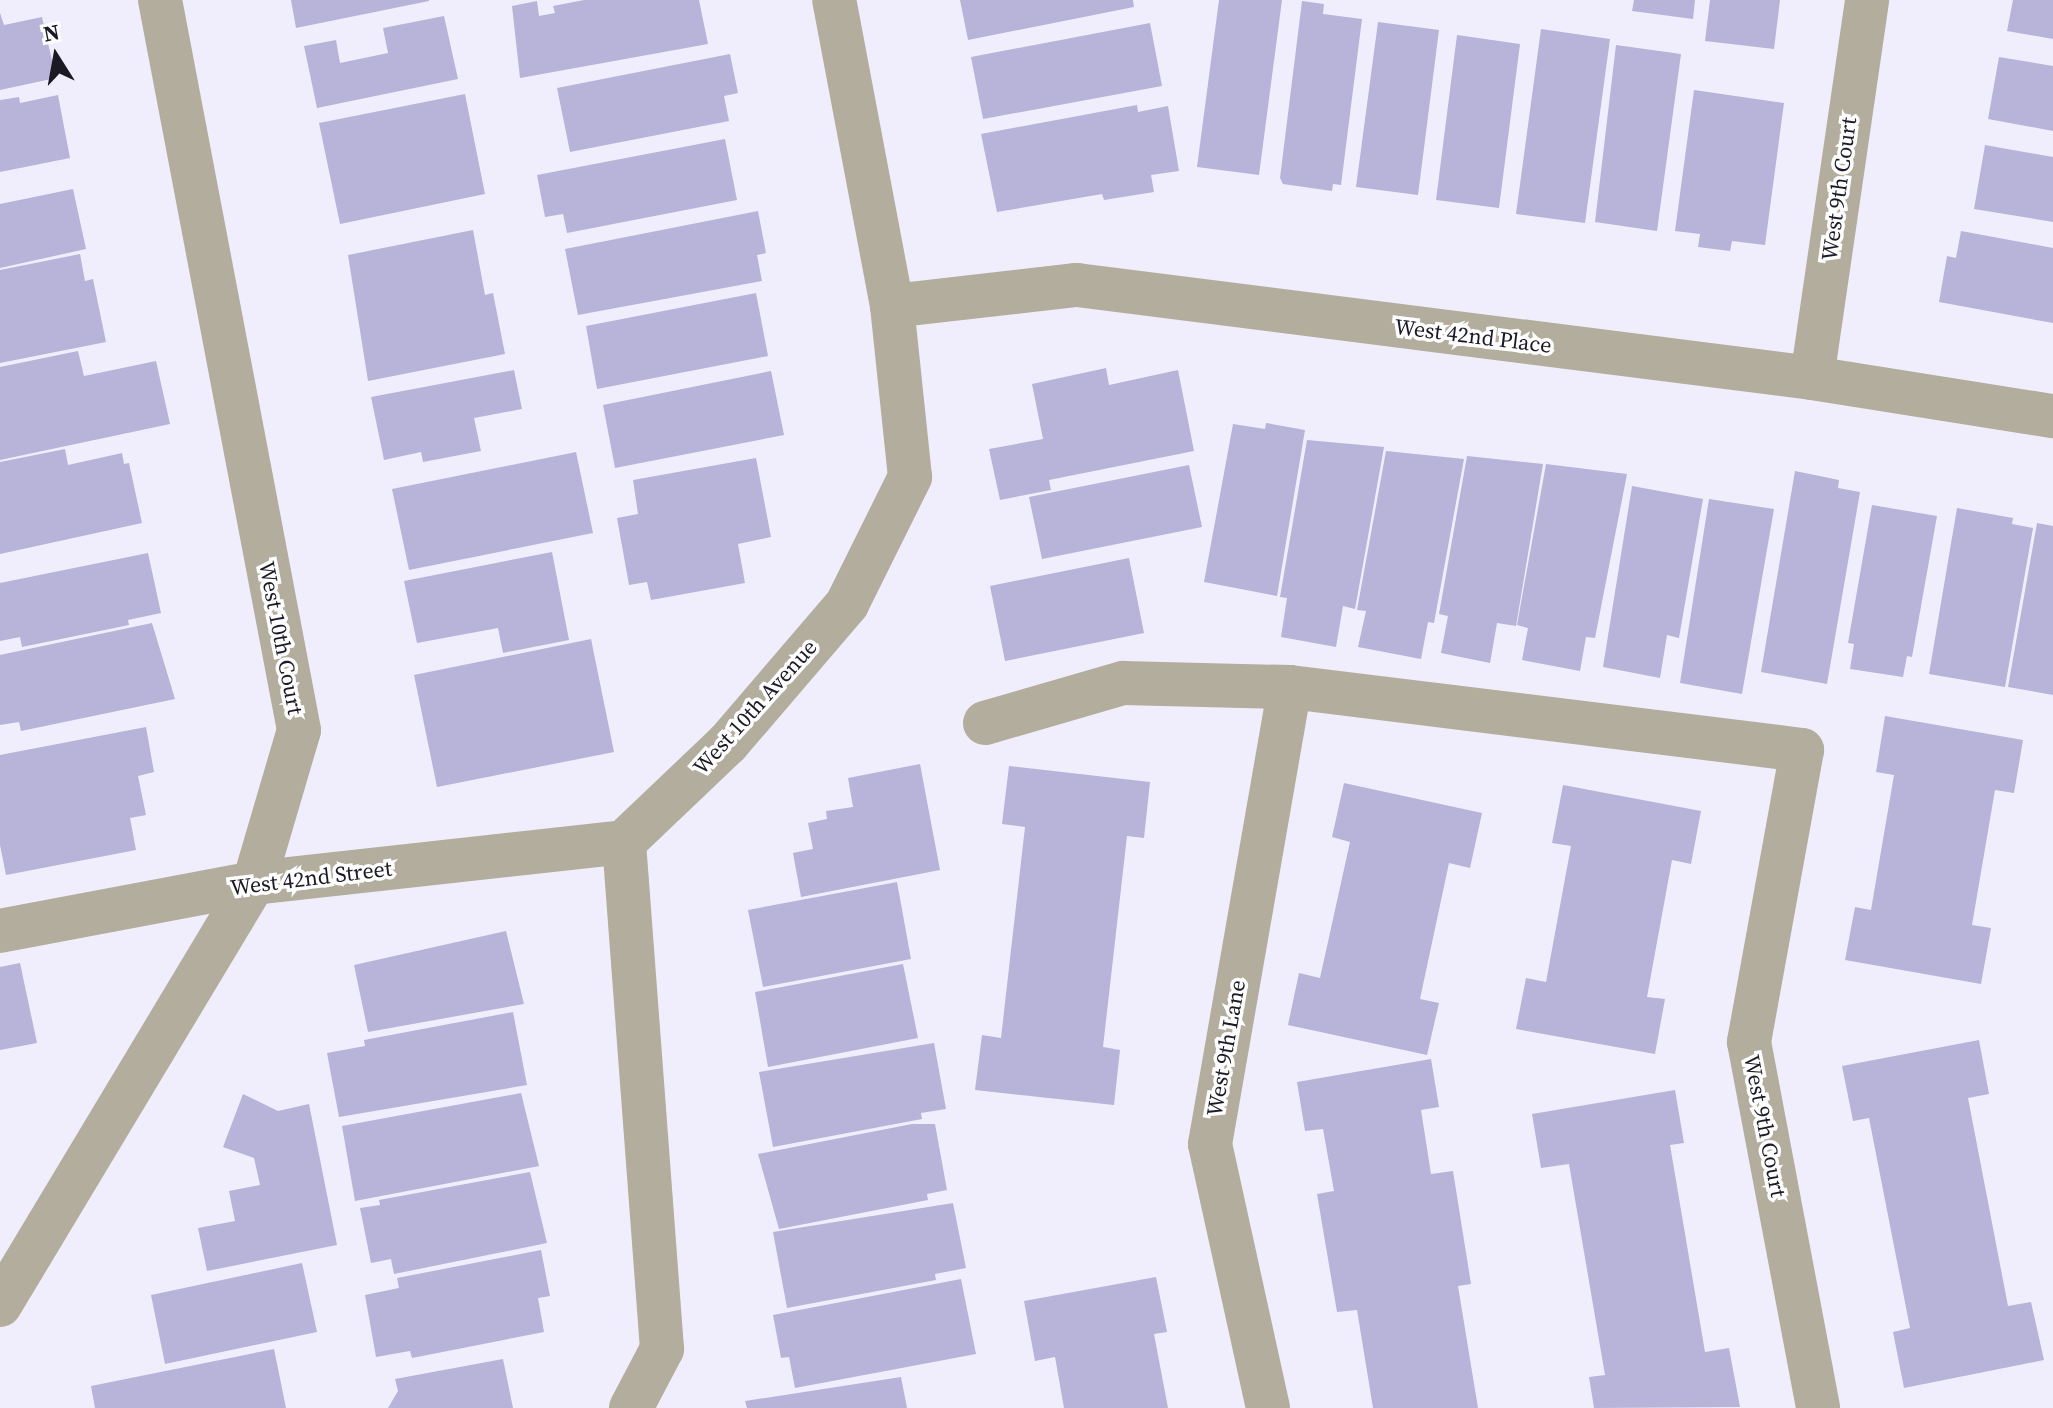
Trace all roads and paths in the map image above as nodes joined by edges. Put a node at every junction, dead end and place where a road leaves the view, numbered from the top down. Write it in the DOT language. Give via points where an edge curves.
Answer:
graph roads {
  1 [pos="160,0"];
  2 [pos="834,0"];
  3 [pos="1867,0"];
  4 [pos="892,306"];
  5 [pos="1812,378"];
  6 [pos="2053,416"];
  7 [pos="1290,687"];
  8 [pos="985,723"];
  9 [pos="624,842"];
  10 [pos="254,883"];
  11 [pos="0,931"];
  12 [pos="0,1305"];
  13 [pos="631,1408"];
  14 [pos="1268,1408"];
  15 [pos="1818,1408"];
  1 -- 10 [label="street, West 10th Court" via="299,730"];
  2 -- 4 [label="street, West 10th Avenue"];
  3 -- 5 [label="street, West 9th Court"];
  4 -- 5 [label="street, West 42nd Place" via="1077,285"];
  4 -- 9 [label="street, West 10th Avenue" via="910,477 847,604 728,743"];
  5 -- 6 [label="street, West 42nd Place"];
  7 -- 8 [label="street" via="1123,683"];
  7 -- 14 [label="street, West 9th Lane" via="1210,1144"];
  7 -- 15 [label="street, West 9th Court" via="1802,750 1749,1042"];
  9 -- 10 [label="street, West 42nd Street"];
  9 -- 13 [label="street" via="662,1349"];
  10 -- 11 [label="street, West 42nd Street"];
  10 -- 12 [label="street, West 10th Court"];
}
